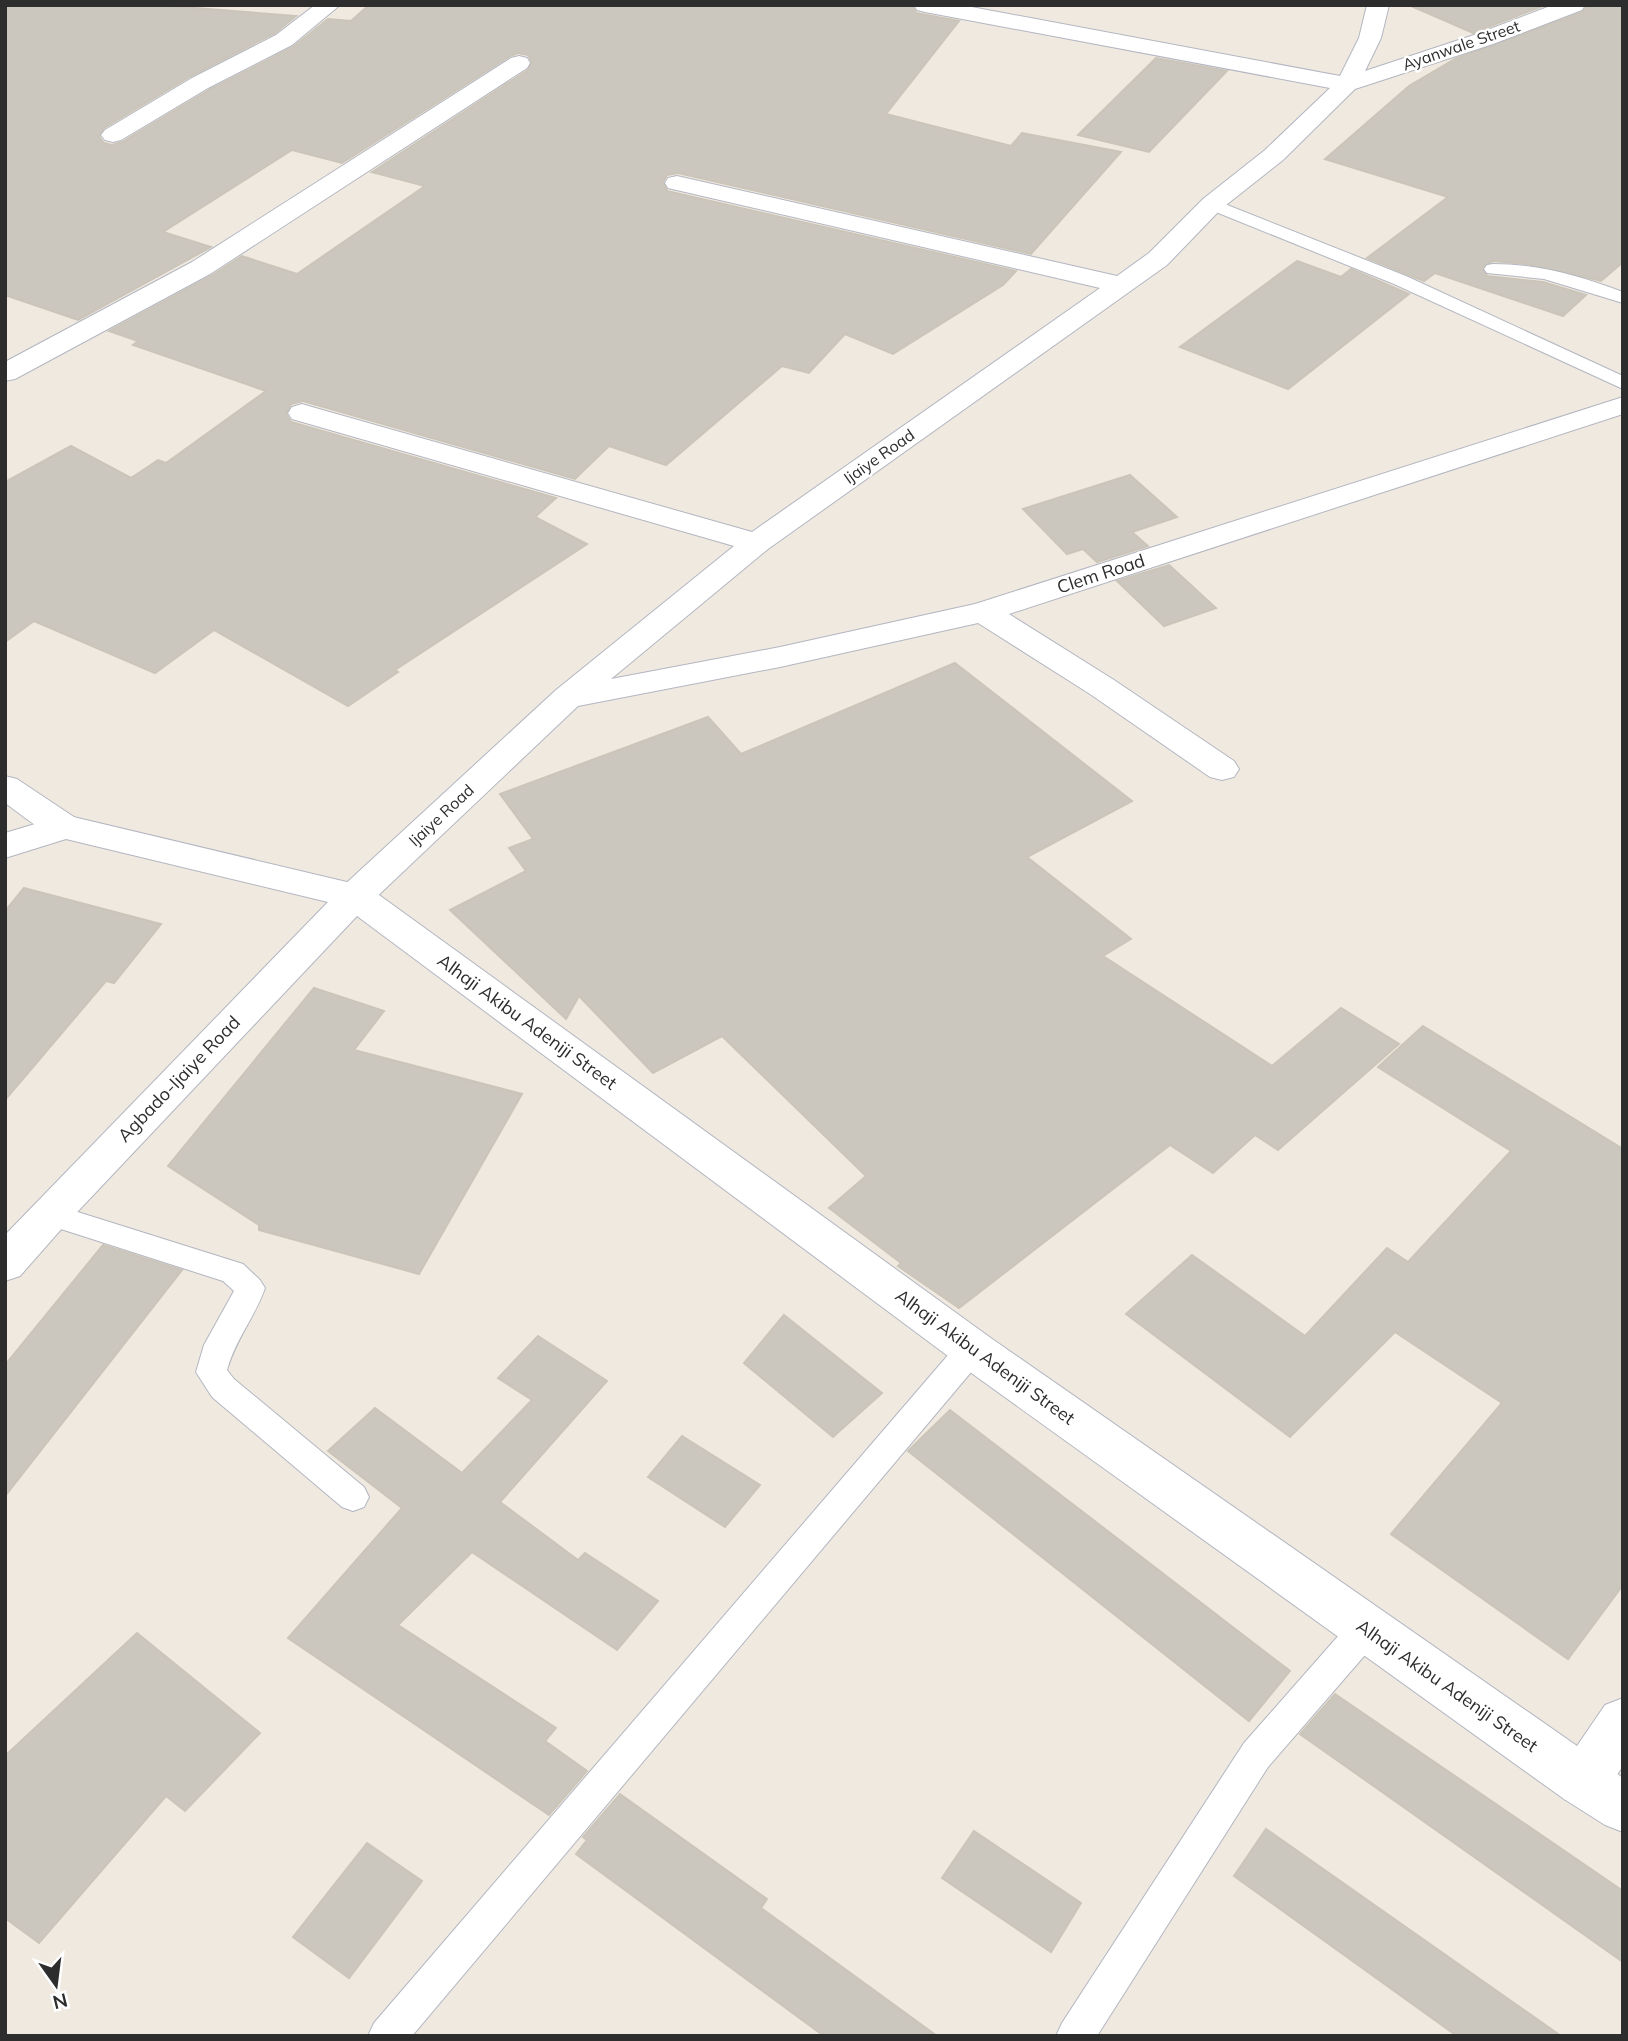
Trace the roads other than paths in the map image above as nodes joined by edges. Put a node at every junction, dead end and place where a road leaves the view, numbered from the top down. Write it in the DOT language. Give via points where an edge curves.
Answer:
graph roads {
  1 [pos="329,5"];
  2 [pos="925,5"];
  3 [pos="1378,5"];
  4 [pos="1574,5"];
  5 [pos="519,63"];
  6 [pos="1348,84"];
  7 [pos="113,135"];
  8 [pos="677,183"];
  9 [pos="1212,204"];
  10 [pos="1493,269"];
  11 [pos="1437,274"];
  12 [pos="1400,280"];
  13 [pos="1121,285"];
  14 [pos="1623,298"];
  15 [pos="5,373"];
  16 [pos="1623,383"];
  17 [pos="1623,405"];
  18 [pos="302,413"];
  19 [pos="757,542"];
  20 [pos="983,612"];
  21 [pos="568,697"];
  22 [pos="1222,769"];
  23 [pos="5,787"];
  24 [pos="65,827"];
  25 [pos="5,846"];
  26 [pos="355,896"];
  27 [pos="49,1214"];
  28 [pos="5,1264"];
  29 [pos="972,1349"];
  30 [pos="353,1497"];
  31 [pos="1366,1629"];
  32 [pos="1623,1722"];
  33 [pos="1602,1795"];
  34 [pos="387,2036"];
  35 [pos="1075,2036"];
  1 -- 7 [label="street" via="284,40"];
  2 -- 6 [label="street"];
  3 -- 6 [label="street, Ijaiye Road" via="1370,38"];
  4 -- 6 [label="street, Ayanwale Street"];
  5 -- 15 [label="street" via="201,268"];
  6 -- 9 [label="street, Ijaiye Road" via="1274,155"];
  8 -- 13 [label="street"];
  9 -- 12 [label="lane"];
  9 -- 13 [label="street, Ijaiye Road" via="1158,259"];
  10 -- 14 [label="lane" via="1524,268 1558,275"];
  11 -- 12 [label="lane"];
  12 -- 16 [label="lane"];
  13 -- 19 [label="street, Ijaiye Road"];
  17 -- 20 [label="street, Clem Road"];
  18 -- 19 [label="street"];
  19 -- 21 [label="street, Ijaiye Road"];
  20 -- 21 [label="street, Clem Road"];
  20 -- 22 [label="street"];
  21 -- 26 [label="street, Ijaiye Road"];
  23 -- 24 [label="street"];
  24 -- 25 [label="street"];
  24 -- 26 [label="street"];
  26 -- 27 [label="street, Agbado-Ijaiye Road"];
  26 -- 29 [label="street, Alhaji Akibu Adeniji Street"];
  27 -- 28 [label="street, Agbado-Ijaiye Road"];
  27 -- 30 [label="lane" via="233,1272 250,1289 219,1345 211,1372 223,1388"];
  29 -- 31 [label="street, Alhaji Akibu Adeniji Street"];
  29 -- 34 [label="lane"];
  31 -- 33 [label="street, Alhaji Akibu Adeniji Street"];
  31 -- 35 [label="lane" via="1256,1755"];
  32 -- 33 [label="street"];
}
